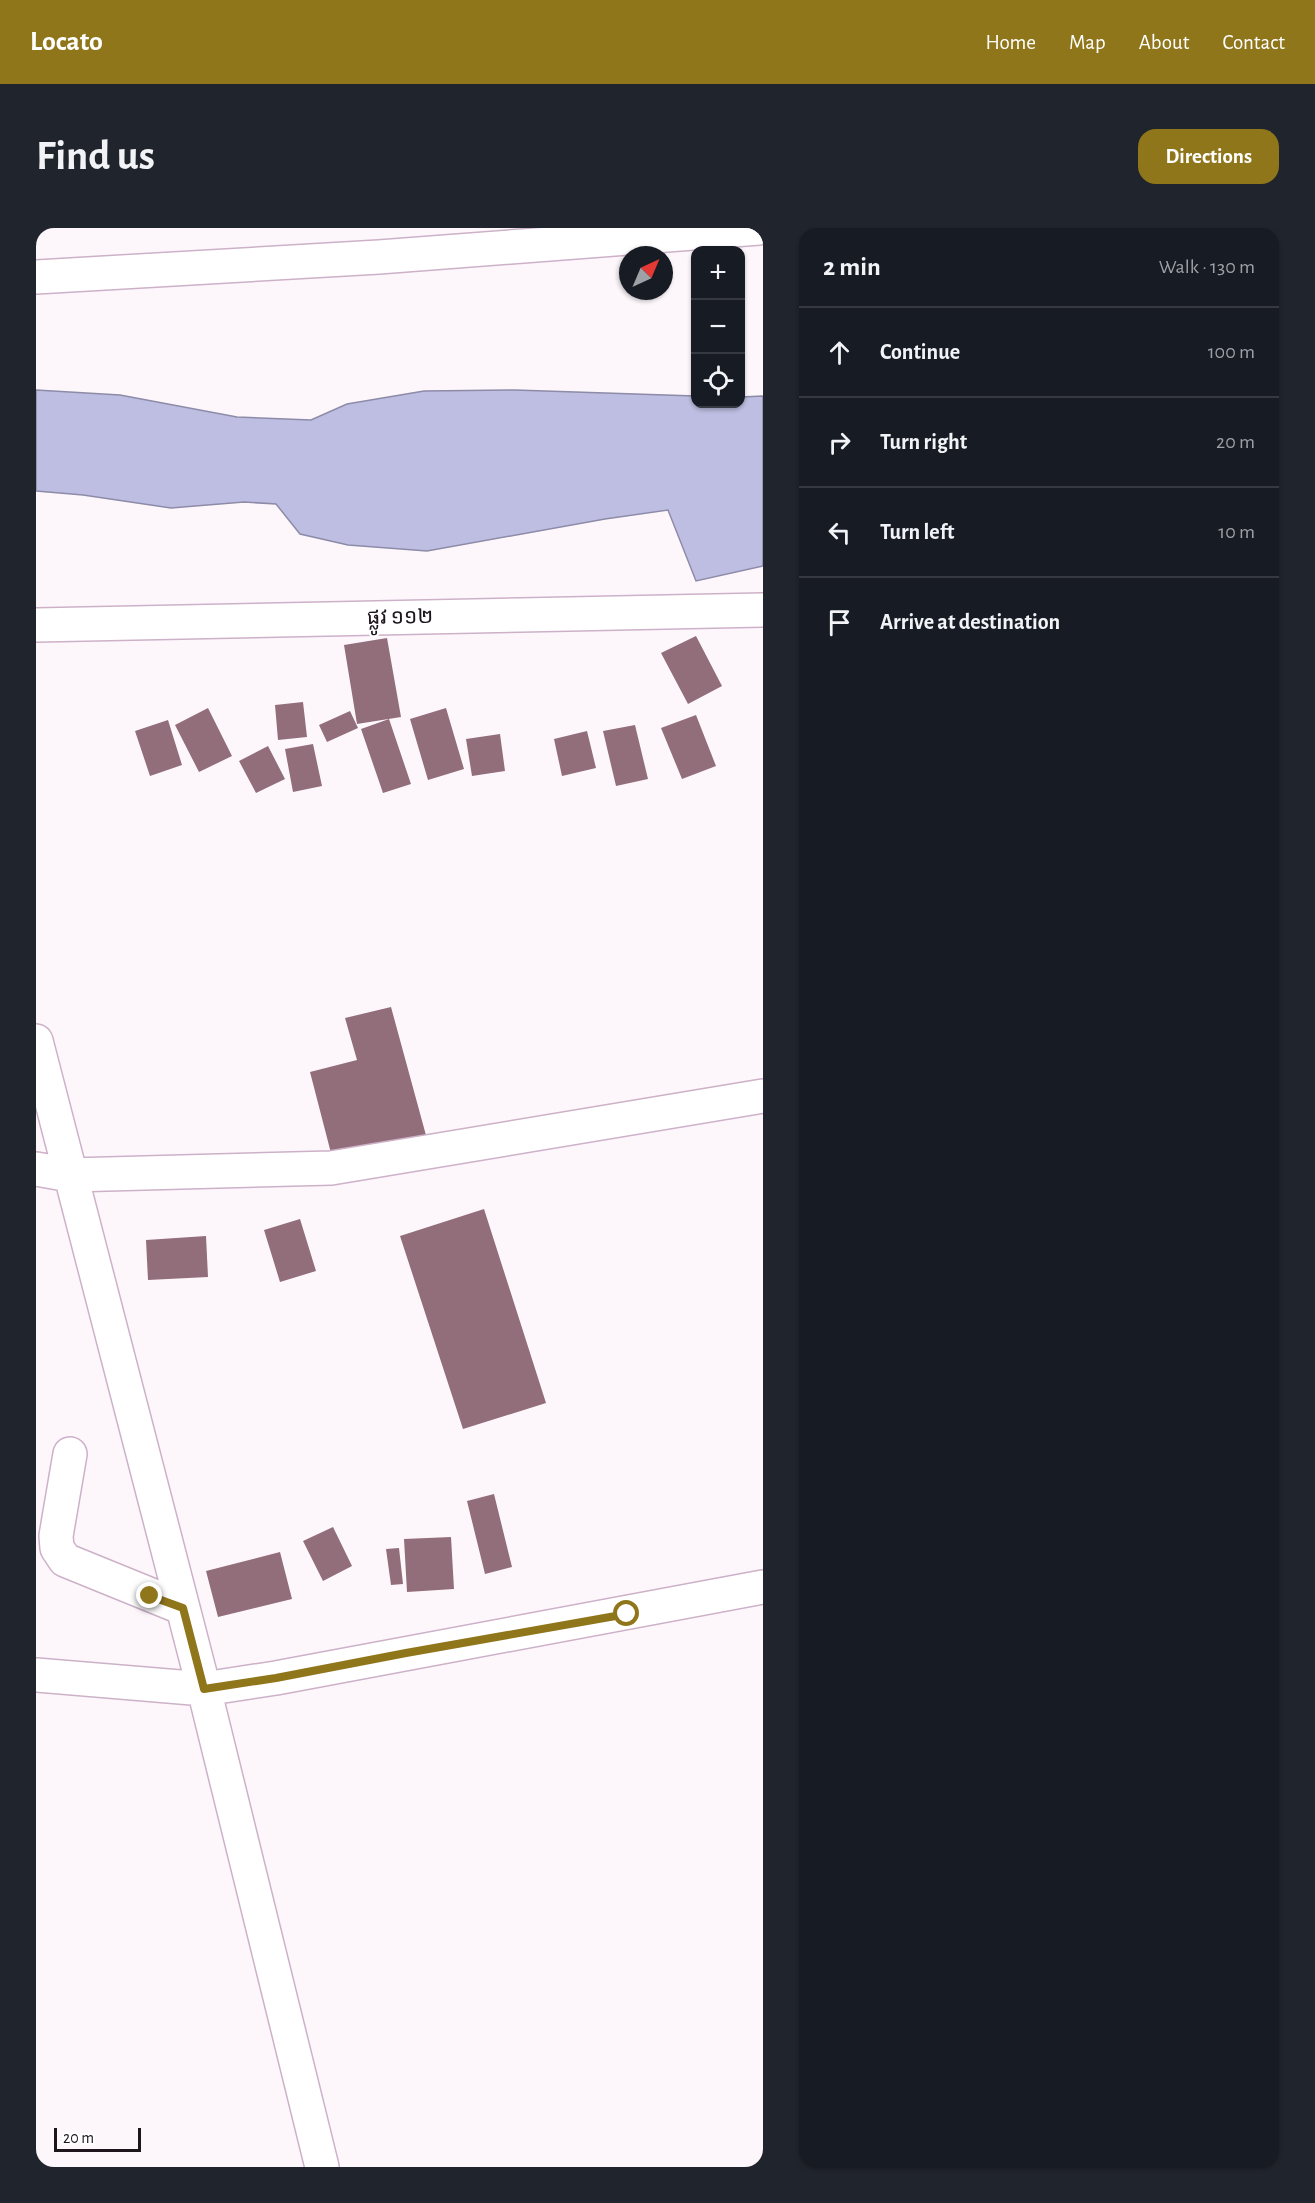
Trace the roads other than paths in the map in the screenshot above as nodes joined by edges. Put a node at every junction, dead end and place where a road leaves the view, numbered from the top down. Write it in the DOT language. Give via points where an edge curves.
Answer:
graph roads {
  1 [pos="759,228"];
  2 [pos="36,277"];
  3 [pos="763,610"];
  4 [pos="36,625"];
  5 [pos="36,1041"];
  6 [pos="763,1096"];
  7 [pos="36,1169"];
  8 [pos="70,1175"];
  9 [pos="70,1454"];
  10 [pos="763,1587"];
  11 [pos="183,1608"];
  12 [pos="36,1675"];
  13 [pos="204,1689"];
  14 [pos="322,2167"];
  1 -- 2 [label="street" via="378,257"];
  3 -- 4 [label="street, ផ្លូវ ១១២"];
  5 -- 8 [label="street"];
  6 -- 8 [label="street" via="331,1168"];
  7 -- 8 [label="street"];
  8 -- 11 [label="street"];
  9 -- 11 [label="street" via="56,1536 57,1548 65,1560"];
  10 -- 13 [label="street"];
  11 -- 13 [label="street"];
  12 -- 13 [label="street"];
  13 -- 14 [label="street"];
}
